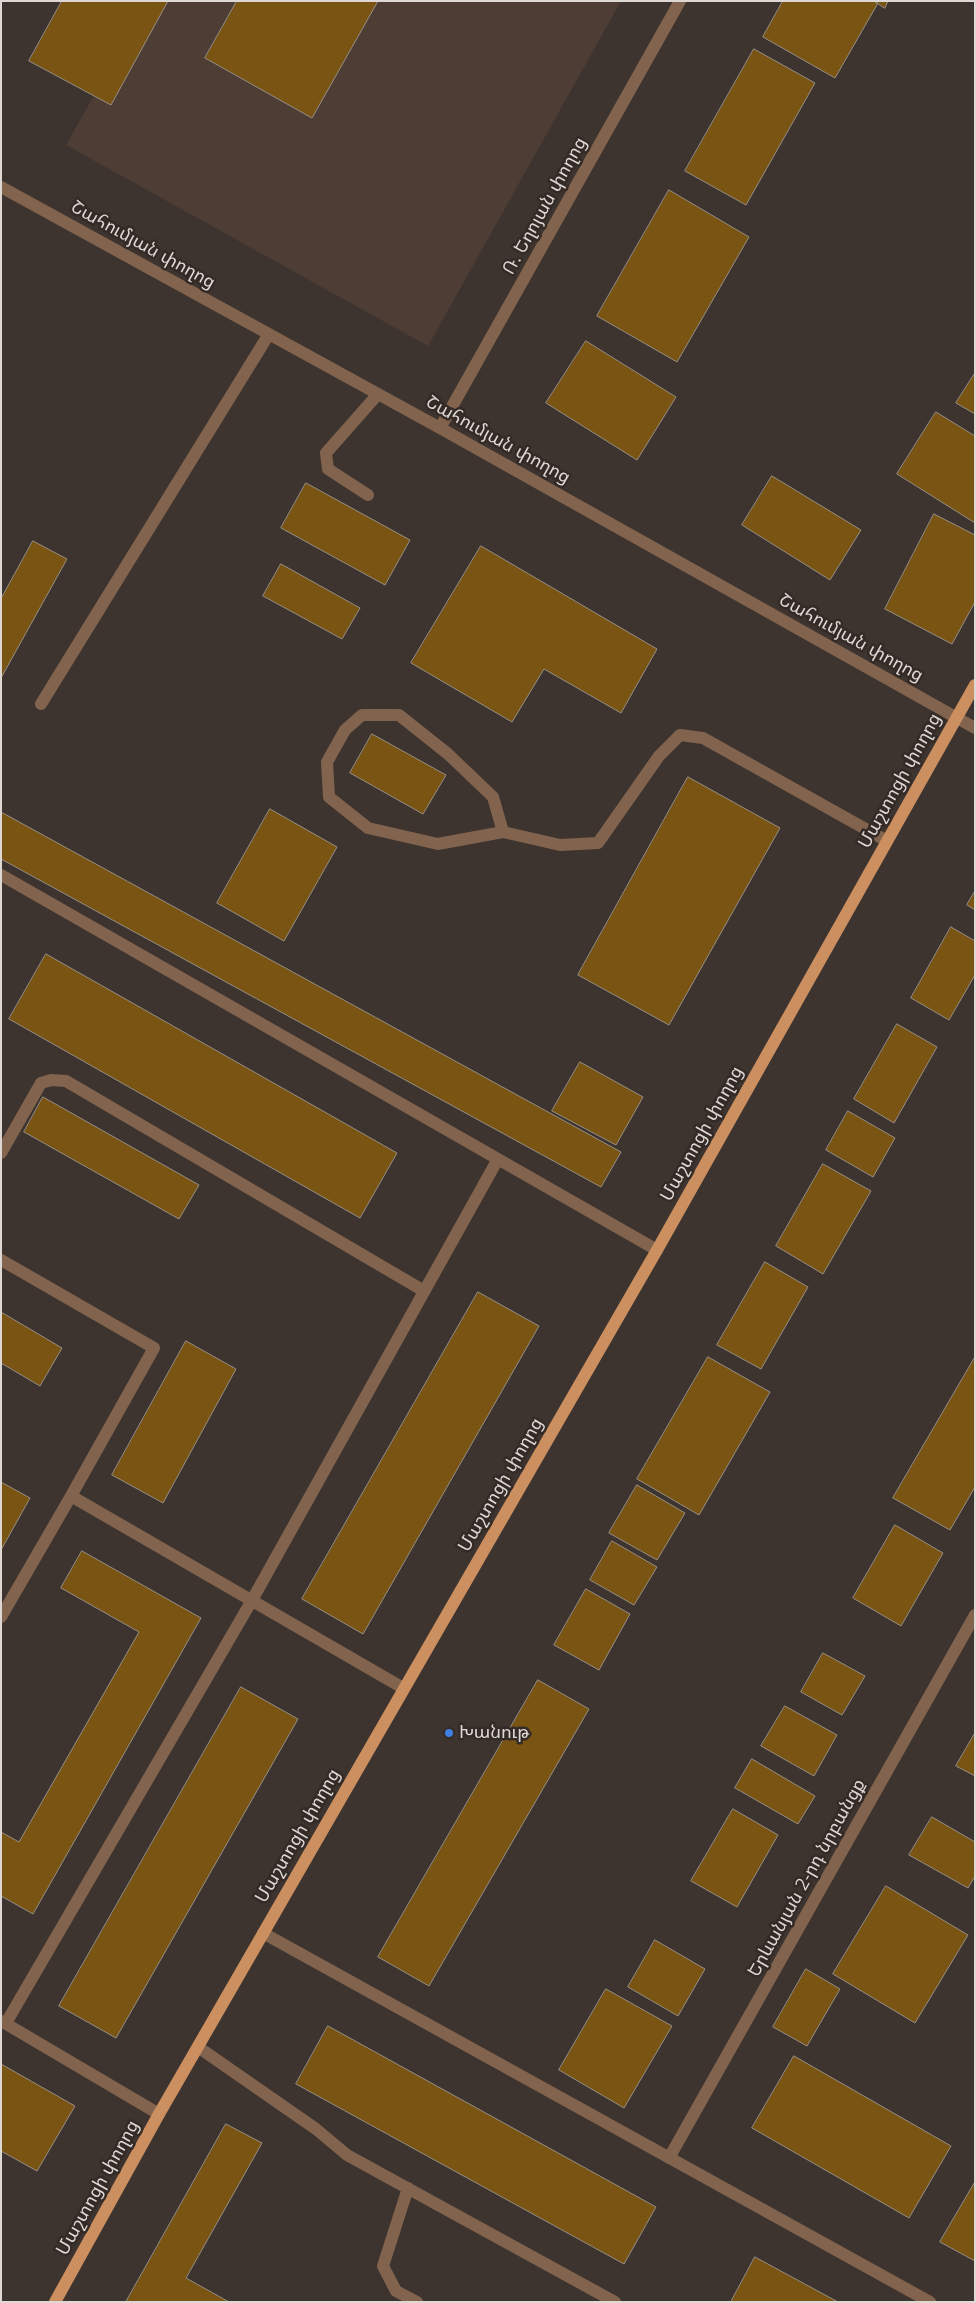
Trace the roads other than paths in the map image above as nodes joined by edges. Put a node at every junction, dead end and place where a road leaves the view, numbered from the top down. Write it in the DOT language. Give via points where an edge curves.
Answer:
graph roads {
  1 [pos="680,1"];
  2 [pos="1,187"];
  3 [pos="269,334"];
  4 [pos="378,394"];
  5 [pos="440,428"];
  6 [pos="368,495"];
  7 [pos="975,684"];
  8 [pos="41,704"];
  9 [pos="956,717"];
  10 [pos="975,728"];
  11 [pos="503,832"];
  12 [pos="887,841"];
  13 [pos="1,875"];
  14 [pos="1,1153"];
  15 [pos="498,1159"];
  16 [pos="656,1250"];
  17 [pos="1,1260"];
  18 [pos="424,1291"];
  19 [pos="71,1496"];
  20 [pos="251,1602"];
  21 [pos="975,1615"];
  22 [pos="1,1617"];
  23 [pos="403,1688"];
  24 [pos="263,1933"];
  25 [pos="4,2022"];
  26 [pos="198,2047"];
  27 [pos="159,2114"];
  28 [pos="669,2158"];
  29 [pos="408,2188"];
  30 [pos="55,2302"];
  31 [pos="417,2302"];
  32 [pos="615,2302"];
  33 [pos="930,2302"];
  1 -- 5 [label="street, Ռ. Եղոյան փողոց"];
  2 -- 3 [label="street, Շահումյան փողոց"];
  3 -- 4 [label="street, Շահումյան փողոց"];
  3 -- 8 [label="street"];
  4 -- 5 [label="street, Շահումյան փողոց"];
  4 -- 6 [label="street" via="326,453 328,469"];
  5 -- 9 [label="street, Շահումյան փողոց"];
  7 -- 9 [label="main road, Մաշտոցի փողոց"];
  9 -- 10 [label="street, Շահումյան փողոց"];
  9 -- 12 [label="main road, Մաշտոցի փողոց"];
  11 -- 11 [label="street" via="492,797 448,754 399,716 362,716 345,730 326,762 330,797 368,828 438,844"];
  11 -- 12 [label="street" via="560,846 598,843 660,756 680,735 703,738"];
  12 -- 16 [label="main road, Մաշտոցի փողոց"];
  13 -- 15 [label="street"];
  14 -- 18 [label="street" via="41,1083 66,1081"];
  15 -- 16 [label="street"];
  15 -- 18 [label="street"];
  16 -- 23 [label="main road, Մաշտոցի փողոց"];
  17 -- 19 [label="street" via="154,1348"];
  18 -- 20 [label="street"];
  19 -- 20 [label="street"];
  19 -- 22 [label="street"];
  20 -- 23 [label="street"];
  20 -- 25 [label="street"];
  21 -- 28 [label="street, Երևանյան 2-րդ նրբանցք"];
  23 -- 24 [label="main road, Մաշտոցի փողոց"];
  24 -- 26 [label="main road, Մաշտոցի փողոց"];
  24 -- 28 [label="street"];
  25 -- 27 [label="street"];
  26 -- 27 [label="main road, Մաշտոցի փողոց"];
  26 -- 29 [label="street" via="348,2155"];
  27 -- 30 [label="main road, Մաշտոցի փողոց"];
  28 -- 33 [label="street"];
  29 -- 31 [label="street" via="384,2266 396,2291"];
  29 -- 32 [label="street"];
}
